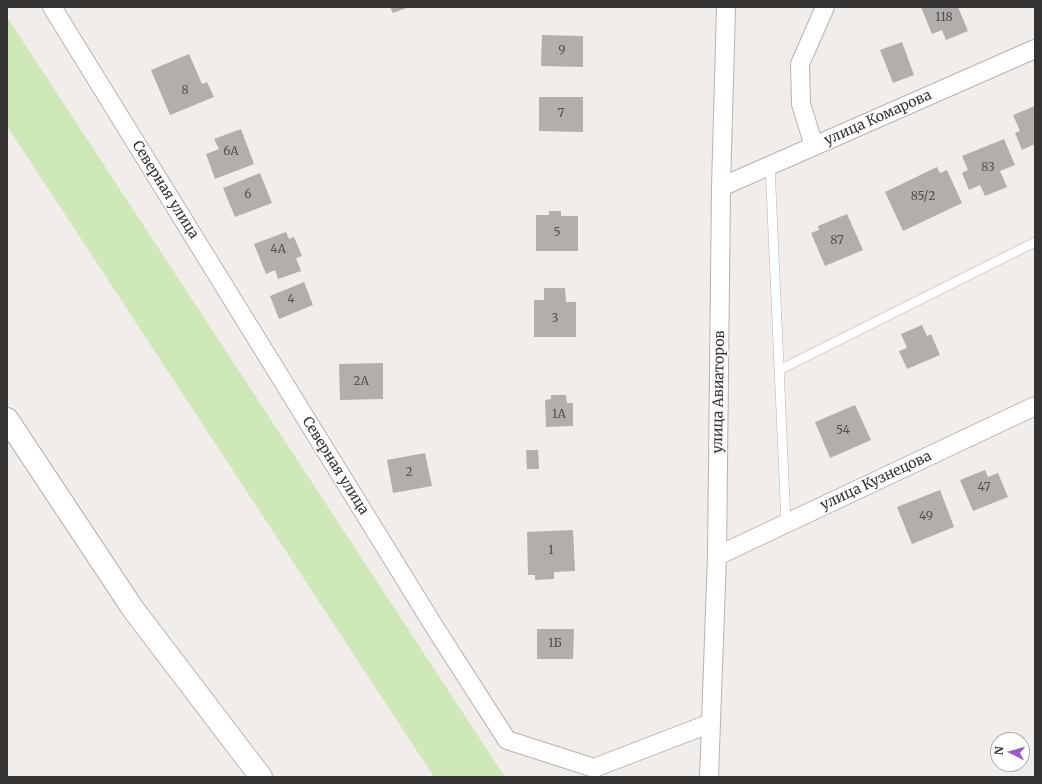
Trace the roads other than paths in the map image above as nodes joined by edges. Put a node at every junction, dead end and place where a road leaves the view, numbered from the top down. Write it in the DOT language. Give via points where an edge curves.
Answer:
graph roads {
  1 [pos="52,7"];
  2 [pos="726,7"];
  3 [pos="824,7"];
  4 [pos="1035,49"];
  5 [pos="814,146"];
  6 [pos="770,166"];
  7 [pos="721,187"];
  8 [pos="1035,242"];
  9 [pos="779,370"];
  10 [pos="1035,406"];
  11 [pos="7,419"];
  12 [pos="786,524"];
  13 [pos="717,556"];
  14 [pos="711,722"];
  15 [pos="261,777"];
  16 [pos="709,777"];
  1 -- 14 [label="street, Северная улица" via="437,631 508,740 594,768"];
  2 -- 7 [label="street, улица Авиаторов"];
  3 -- 5 [label="street" via="800,64 801,104"];
  4 -- 5 [label="street, улица Комарова"];
  5 -- 6 [label="street, улица Комарова"];
  6 -- 7 [label="street, улица Комарова"];
  6 -- 9 [label="lane"];
  7 -- 13 [label="street, улица Авиаторов"];
  8 -- 9 [label="lane"];
  9 -- 12 [label="lane"];
  10 -- 12 [label="street, улица Кузнецова"];
  11 -- 15 [label="main road" via="133,609"];
  12 -- 13 [label="street, улица Кузнецова"];
  13 -- 14 [label="street, улица Авиаторов"];
  14 -- 16 [label="street, улица Авиаторов"];
}
